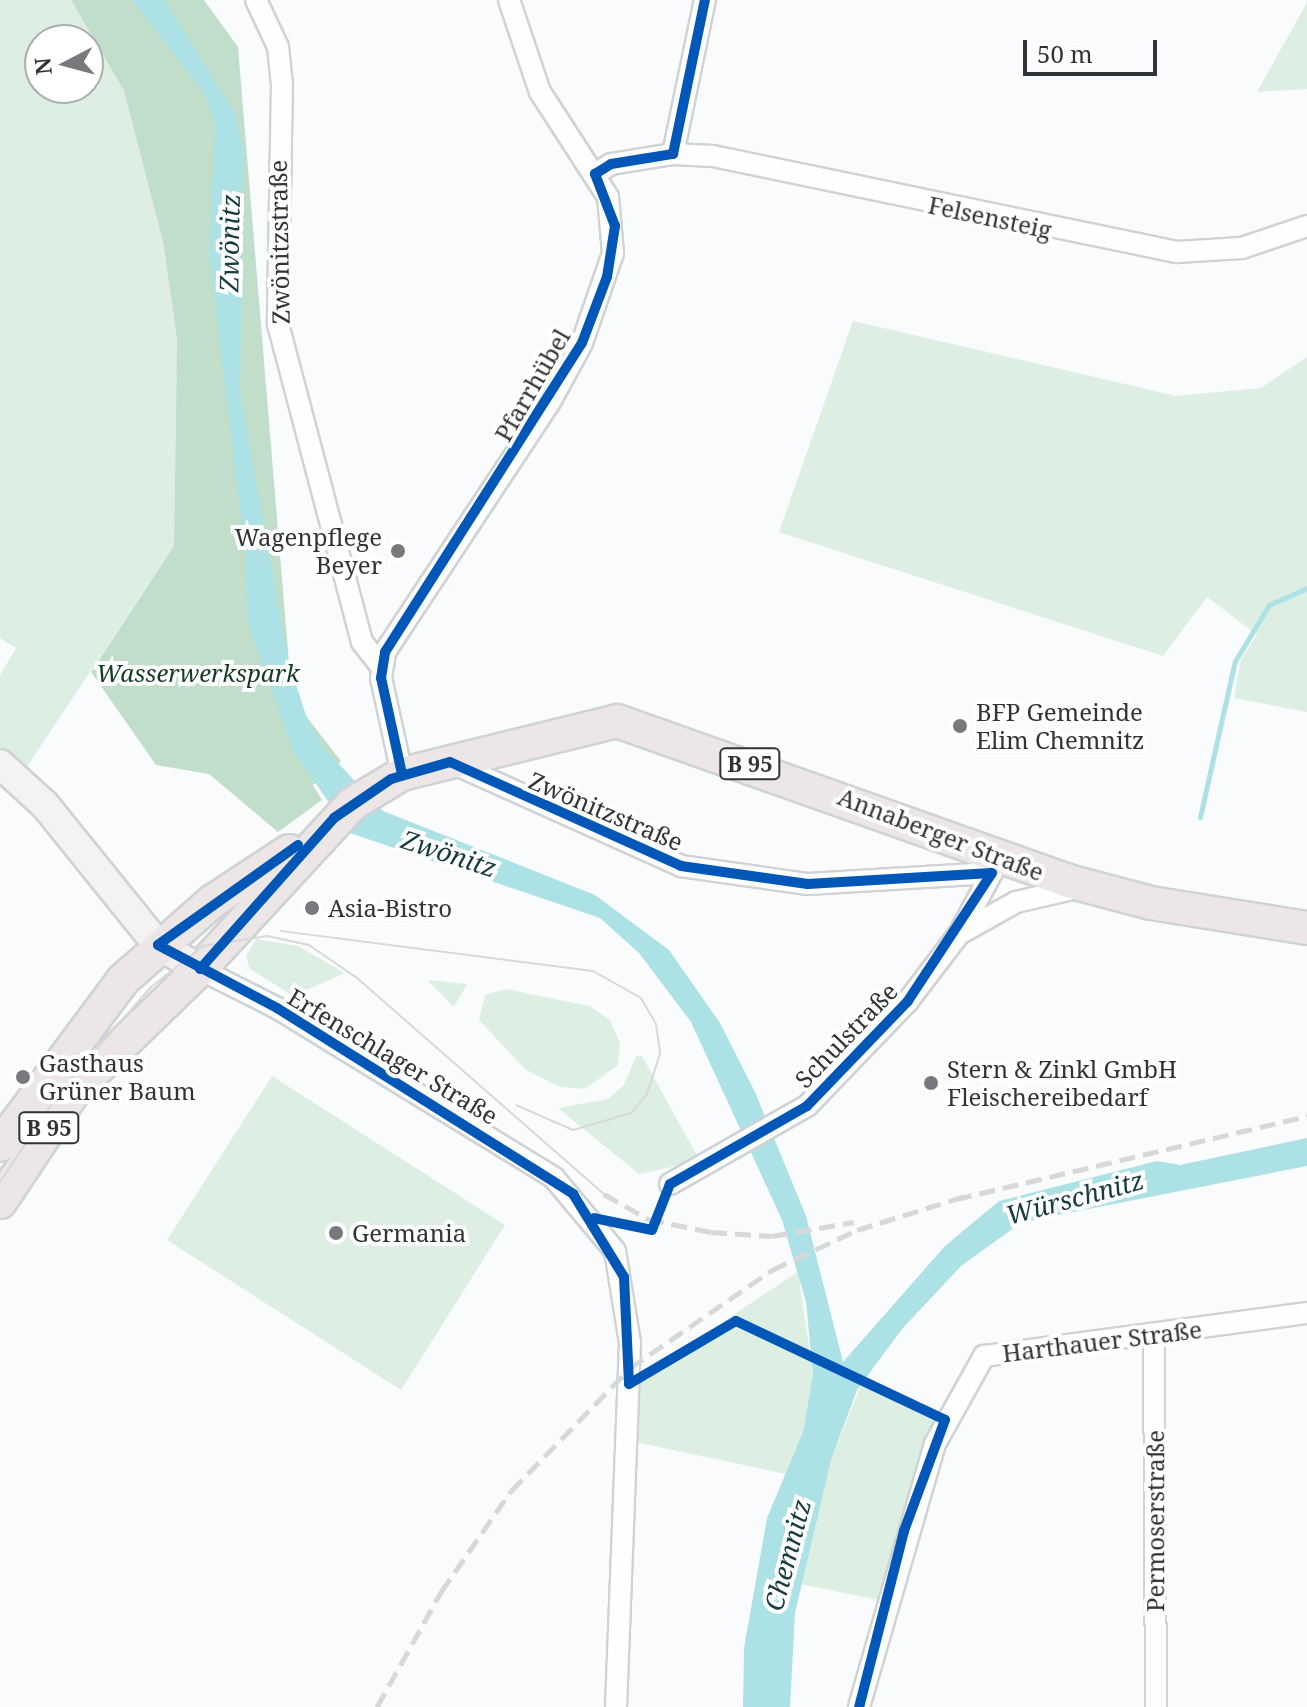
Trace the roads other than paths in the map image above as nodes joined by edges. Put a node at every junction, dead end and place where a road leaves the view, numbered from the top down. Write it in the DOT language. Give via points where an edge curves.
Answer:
graph roads {
  1 [pos="256,0"];
  2 [pos="509,0"];
  3 [pos="705,0"];
  4 [pos="673,154"];
  5 [pos="595,174"];
  6 [pos="1307,226"];
  7 [pos="380,665"];
  8 [pos="450,762"];
  9 [pos="0,764"];
  10 [pos="402,774"];
  11 [pos="326,825"];
  12 [pos="995,866"];
  13 [pos="1087,886"];
  14 [pos="1307,928"];
  15 [pos="959,934"];
  16 [pos="158,945"];
  17 [pos="200,969"];
  18 [pos="0,1145"];
  19 [pos="670,1184"];
  20 [pos="0,1202"];
  21 [pos="1307,1313"];
  22 [pos="1154,1335"];
  23 [pos="616,1707"];
  24 [pos="859,1707"];
  25 [pos="1156,1707"];
  1 -- 7 [label="street, Zwönitzstraße" via="278,47 282,83 278,324 362,642"];
  2 -- 5 [label="street, Pfarrhübel" via="540,92"];
  3 -- 4 [label="street"];
  4 -- 5 [label="street"];
  4 -- 6 [label="street, Felsensteig" via="713,156 1177,252 1242,248"];
  5 -- 7 [label="street, Pfarrhübel" via="615,226 607,277 582,343"];
  7 -- 10 [label="street"];
  8 -- 10 [label="main road, Annaberger Straße / B 95"];
  8 -- 12 [label="street, Zwönitzstraße" via="681,866 808,884"];
  8 -- 12 [label="main road, Annaberger Straße / B 95" via="617,721"];
  9 -- 16 [label="main road, Erfenschlager Straße" via="45,805"];
  10 -- 11 [label="main road, Annaberger Straße / B 95"];
  11 -- 16 [label="main road, Annaberger Straße / B 95"];
  11 -- 17 [label="main road, Annaberger Straße / B 95"];
  12 -- 13 [label="main road, Annaberger Straße / B 95"];
  12 -- 15 [label="street, Schulstraße"];
  13 -- 14 [label="main road, Annaberger Straße / B 95"];
  13 -- 15 [label="street, Schulstraße" via="1016,902"];
  15 -- 19 [label="street, Schulstraße" via="908,1001 807,1106 734,1153"];
  16 -- 17 [label="main road, Erfenschlager Straße"];
  16 -- 18 [label="main road, Annaberger Straße / B 95" via="90,1019"];
  17 -- 20 [label="main road, Annaberger Straße / B 95" via="74,1091"];
  17 -- 23 [label="street, Erfenschlager Straße" via="534,1164 594,1218 624,1277 629,1326"];
  21 -- 22 [label="street, Harthauer Straße"];
  22 -- 24 [label="street, Harthauer Straße" via="984,1356 945,1420 914,1502"];
  22 -- 25 [label="street, Permoserstraße"];
}
